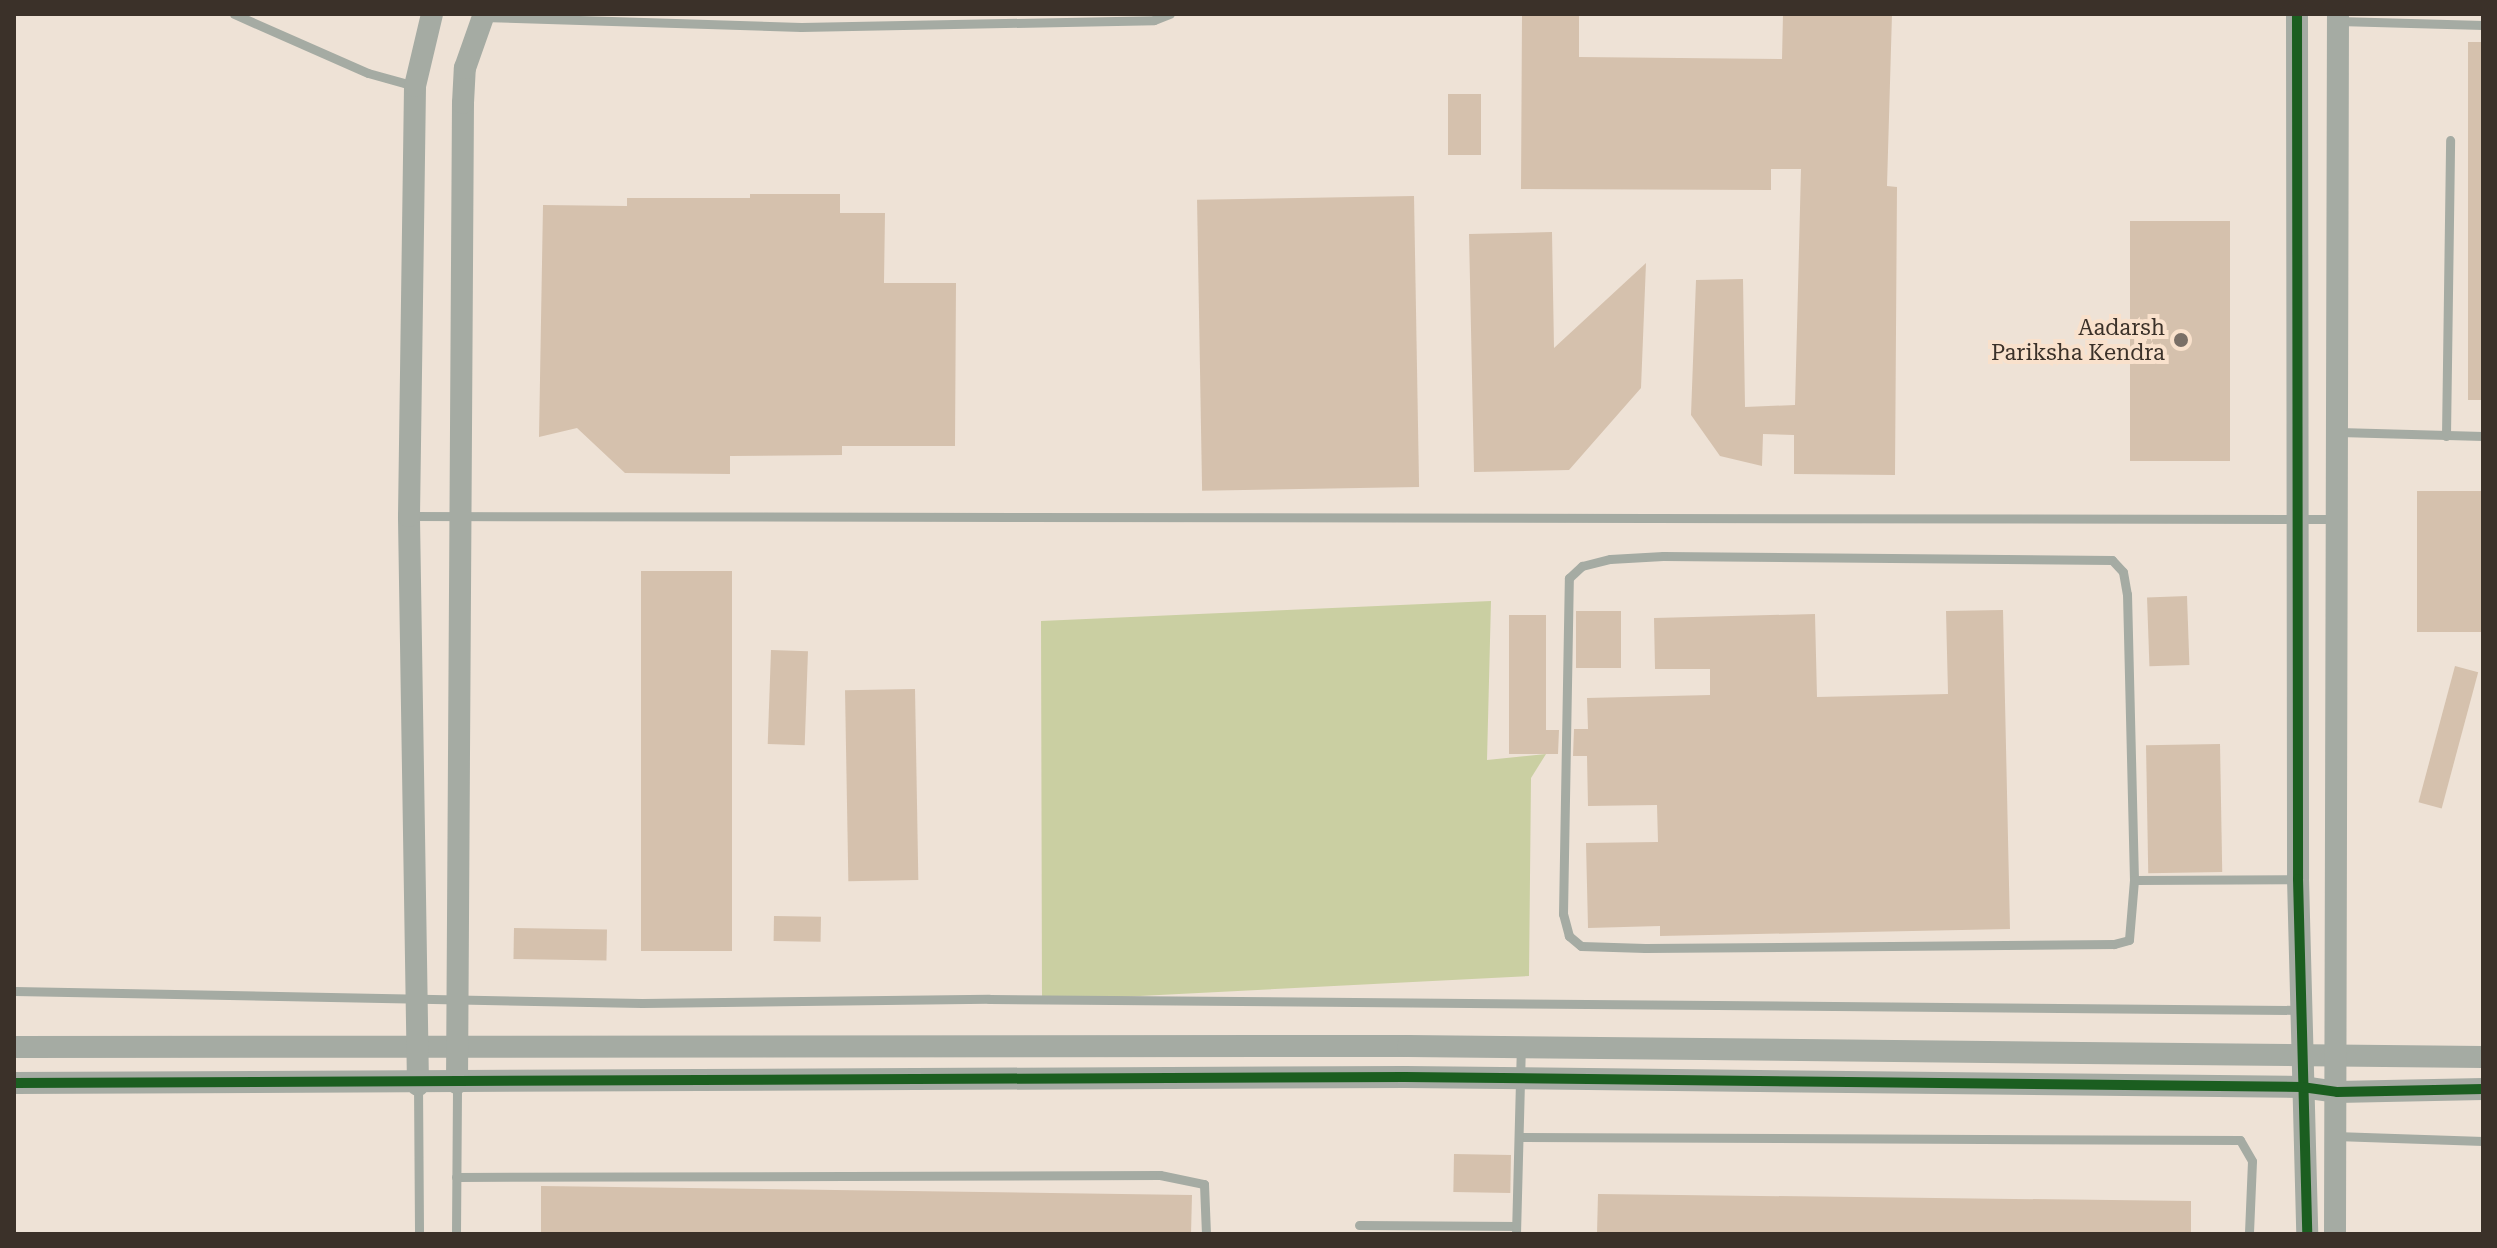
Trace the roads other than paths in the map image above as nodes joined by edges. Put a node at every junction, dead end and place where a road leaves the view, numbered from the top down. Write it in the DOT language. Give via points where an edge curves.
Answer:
graph roads {
  1 [pos="234,14"];
  2 [pos="432,14"];
  3 [pos="1170,14"];
  4 [pos="2297,14"];
  5 [pos="484,16"];
  6 [pos="2338,18"];
  7 [pos="2483,25"];
  8 [pos="415,86"];
  9 [pos="2450,140"];
  10 [pos="2339,432"];
  11 [pos="2446,436"];
  12 [pos="2483,436"];
  13 [pos="409,516"];
  14 [pos="461,516"];
  15 [pos="2298,519"];
  16 [pos="2339,519"];
  17 [pos="2298,879"];
  18 [pos="2134,880"];
  19 [pos="14,991"];
  20 [pos="416,995"];
  21 [pos="458,997"];
  22 [pos="2303,1010"];
  23 [pos="14,1047"];
  24 [pos="1521,1047"];
  25 [pos="418,1049"];
  26 [pos="458,1050"];
  27 [pos="2302,1054"];
  28 [pos="2483,1057"];
  29 [pos="2339,1058"];
  30 [pos="1523,1081"];
  31 [pos="14,1083"];
  32 [pos="457,1083"];
  33 [pos="418,1085"];
  34 [pos="2302,1087"];
  35 [pos="2483,1089"];
  36 [pos="2337,1092"];
  37 [pos="2335,1136"];
  38 [pos="1522,1137"];
  39 [pos="2483,1141"];
  40 [pos="456,1177"];
  41 [pos="1359,1225"];
  42 [pos="1516,1230"];
  43 [pos="419,1234"];
  44 [pos="456,1234"];
  45 [pos="1206,1234"];
  46 [pos="2249,1234"];
  47 [pos="2307,1234"];
  48 [pos="2335,1234"];
  1 -- 8 [label="lane" via="368,73"];
  2 -- 8 [label="street"];
  3 -- 5 [label="lane" via="1154,20 801,27"];
  4 -- 15 [label="street"];
  5 -- 14 [label="street" via="464,79"];
  6 -- 7 [label="lane"];
  6 -- 10 [label="street"];
  8 -- 13 [label="street"];
  9 -- 11 [label="lane"];
  10 -- 11 [label="lane"];
  10 -- 16 [label="street"];
  11 -- 12 [label="lane"];
  13 -- 14 [label="lane"];
  13 -- 20 [label="street"];
  14 -- 15 [label="lane"];
  14 -- 21 [label="street"];
  15 -- 16 [label="lane"];
  15 -- 17 [label="street"];
  16 -- 29 [label="street"];
  17 -- 18 [label="lane"];
  17 -- 22 [label="street"];
  18 -- 18 [label="lane" via="2127,594 2123,572 2112,560 1663,556 1610,559 1582,566 1569,578 1563,914 1569,936 1581,946 2114,944 2129,940"];
  19 -- 20 [label="lane"];
  20 -- 21 [label="lane"];
  20 -- 25 [label="street"];
  21 -- 22 [label="lane" via="642,1003 989,999"];
  21 -- 26 [label="street"];
  22 -- 27 [label="street"];
  23 -- 25 [label="street"];
  24 -- 26 [label="street"];
  24 -- 27 [label="street"];
  24 -- 30 [label="lane"];
  25 -- 26 [label="street"];
  25 -- 33 [label="street"];
  26 -- 32 [label="street"];
  27 -- 29 [label="street"];
  27 -- 34 [label="street"];
  28 -- 29 [label="street"];
  29 -- 36 [label="street"];
  30 -- 32 [label="street"];
  30 -- 34 [label="street"];
  30 -- 38 [label="lane"];
  31 -- 33 [label="street"];
  32 -- 33 [label="street"];
  32 -- 40 [label="lane"];
  33 -- 43 [label="lane"];
  34 -- 36 [label="street"];
  34 -- 47 [label="street"];
  35 -- 36 [label="street"];
  36 -- 37 [label="street"];
  37 -- 39 [label="lane"];
  37 -- 48 [label="street"];
  38 -- 42 [label="lane"];
  38 -- 46 [label="lane" via="2240,1140 2252,1161"];
  40 -- 44 [label="lane"];
  40 -- 45 [label="lane" via="1171,1176 1204,1184"];
  41 -- 42 [label="lane"];
}
